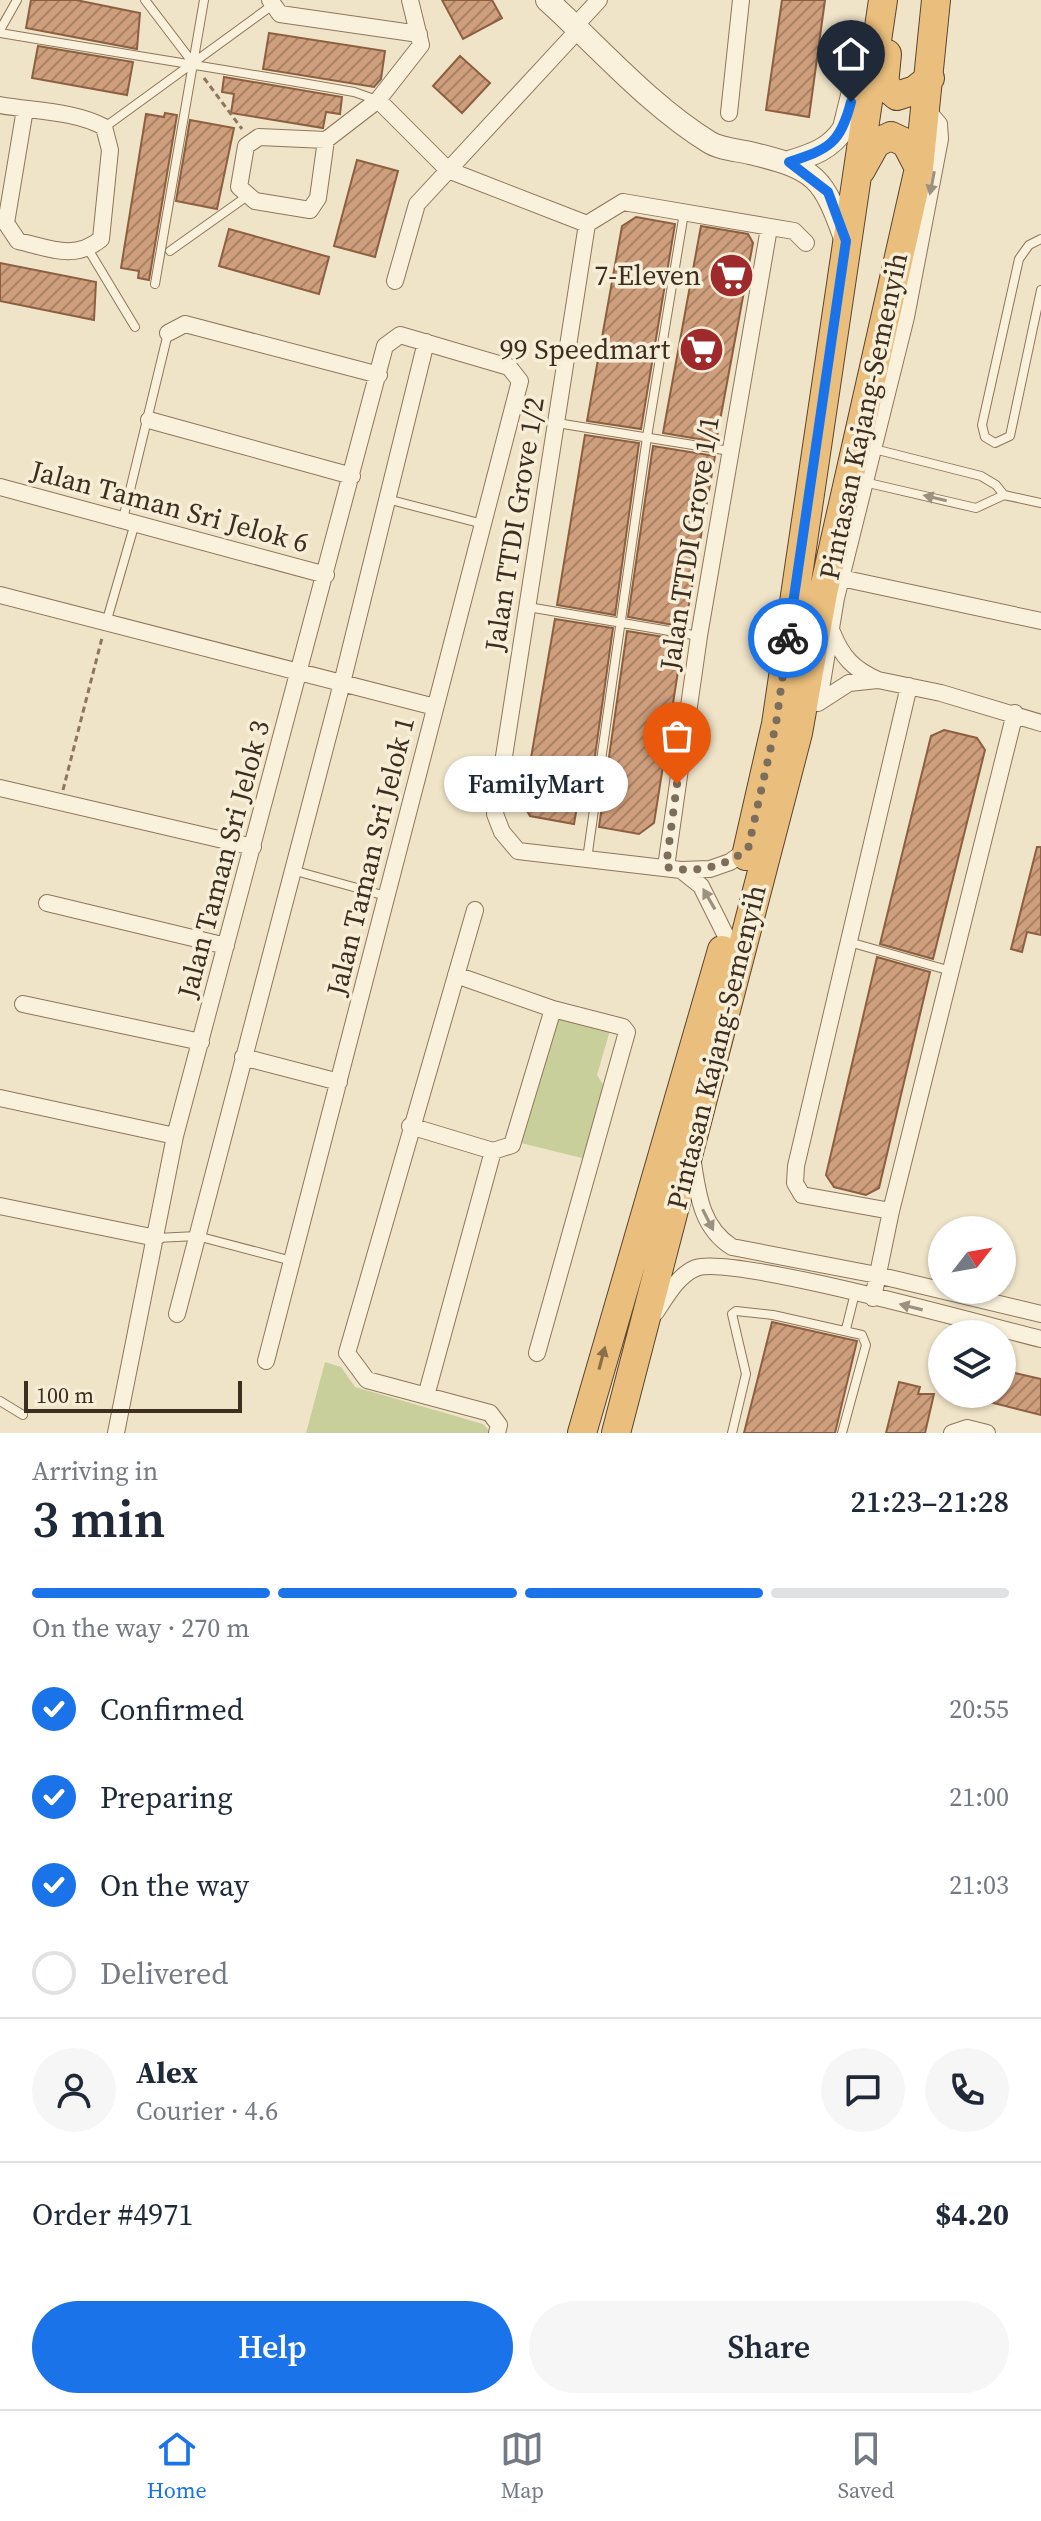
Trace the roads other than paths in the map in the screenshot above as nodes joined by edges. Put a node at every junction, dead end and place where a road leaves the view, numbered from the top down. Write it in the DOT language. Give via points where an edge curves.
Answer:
graph roads {
  1 [pos="17,0"];
  2 [pos="145,0"];
  3 [pos="204,0"];
  4 [pos="410,0"];
  5 [pos="547,0"];
  6 [pos="599,0"];
  7 [pos="741,0"];
  8 [pos="881,0"];
  9 [pos="895,0"];
  10 [pos="936,0"];
  11 [pos="272,2"];
  12 [pos="577,28"];
  13 [pos="0,31"];
  14 [pos="419,34"];
  15 [pos="193,63"];
  16 [pos="930,78"];
  17 [pos="378,100"];
  18 [pos="0,105"];
  19 [pos="25,109"];
  20 [pos="927,110"];
  21 [pos="729,113"];
  22 [pos="104,127"];
  23 [pos="326,140"];
  24 [pos="789,162"];
  25 [pos="919,168"];
  26 [pos="448,170"];
  27 [pos="853,194"];
  28 [pos="251,199"];
  29 [pos="685,212"];
  30 [pos="587,224"];
  31 [pos="769,228"];
  32 [pos="1041,239"];
  33 [pos="846,241"];
  34 [pos="806,243"];
  35 [pos="88,249"];
  36 [pos="170,251"];
  37 [pos="395,281"];
  38 [pos="155,284"];
  39 [pos="1041,290"];
  40 [pos="135,327"];
  41 [pos="168,333"];
  42 [pos="426,342"];
  43 [pos="509,367"];
  44 [pos="379,375"];
  45 [pos="558,416"];
  46 [pos="149,420"];
  47 [pos="647,437"];
  48 [pos="873,449"];
  49 [pos="730,451"];
  50 [pos="352,476"];
  51 [pos="864,482"];
  52 [pos="0,487"];
  53 [pos="1004,495"];
  54 [pos="386,499"];
  55 [pos="1041,503"];
  56 [pos="129,520"];
  57 [pos="483,524"];
  58 [pos="326,575"];
  59 [pos="841,578"];
  60 [pos="0,595"];
  61 [pos="528,607"];
  62 [pos="1041,621"];
  63 [pos="106,623"];
  64 [pos="623,623"];
  65 [pos="831,630"];
  66 [pos="699,636"];
  67 [pos="299,674"];
  68 [pos="878,680"];
  69 [pos="342,683"];
  70 [pos="909,686"];
  71 [pos="819,701"];
  72 [pos="435,707"];
  73 [pos="1015,713"];
  74 [pos="1041,723"];
  75 [pos="798,733"];
  76 [pos="0,788"];
  77 [pos="253,847"];
  78 [pos="748,849"];
  79 [pos="587,859"];
  80 [pos="674,869"];
  81 [pos="292,870"];
  82 [pos="386,896"];
  83 [pos="47,903"];
  84 [pos="475,910"];
  85 [pos="726,936"];
  86 [pos="848,942"];
  87 [pos="226,946"];
  88 [pos="951,971"];
  89 [pos="456,975"];
  90 [pos="23,1004"];
  91 [pos="553,1009"];
  92 [pos="201,1042"];
  93 [pos="243,1057"];
  94 [pos="339,1082"];
  95 [pos="0,1098"];
  96 [pos="410,1126"];
  97 [pos="175,1136"];
  98 [pos="690,1145"];
  99 [pos="493,1151"];
  100 [pos="0,1206"];
  101 [pos="891,1211"];
  102 [pos="197,1236"];
  103 [pos="156,1238"];
  104 [pos="292,1261"];
  105 [pos="877,1275"];
  106 [pos="855,1293"];
  107 [pos="873,1298"];
  108 [pos="177,1314"];
  109 [pos="1041,1314"];
  110 [pos="647,1325"];
  111 [pos="846,1329"];
  112 [pos="1041,1339"];
  113 [pos="537,1353"];
  114 [pos="266,1361"];
  115 [pos="426,1396"];
  116 [pos="0,1401"];
  117 [pos="23,1415"];
  118 [pos="116,1433"];
  119 [pos="497,1433"];
  120 [pos="582,1433"];
  121 [pos="616,1433"];
  122 [pos="732,1433"];
  123 [pos="842,1433"];
  124 [pos="952,1433"];
  125 [pos="987,1433"];
  1 -- 13 [label="lane"];
  2 -- 15 [label="lane"];
  3 -- 15 [label="lane"];
  4 -- 14 [label="street"];
  5 -- 12 [label="street"];
  6 -- 12 [label="street"];
  7 -- 21 [label="street"];
  8 -- 24 [label="street" via="844,128 827,147"];
  8 -- 27 [label="highway, Pintasan Kajang-Semenyih"];
  9 -- 16 [label="highway" via="884,85 897,96 906,95"];
  10 -- 16 [label="highway, Pintasan Kajang-Semenyih"];
  11 -- 14 [label="street" via="280,14"];
  11 -- 15 [label="lane"];
  12 -- 24 [label="street" via="672,115 712,144"];
  12 -- 26 [label="street"];
  13 -- 15 [label="lane"];
  14 -- 17 [label="street" via="421,45"];
  15 -- 17 [label="lane"];
  15 -- 22 [label="lane"];
  15 -- 38 [label="lane"];
  16 -- 20 [label="highway, Pintasan Kajang-Semenyih"];
  17 -- 23 [label="street"];
  17 -- 26 [label="street"];
  18 -- 19 [label="street"];
  19 -- 22 [label="street"];
  19 -- 35 [label="street" via="6,223 18,241 71,254"];
  20 -- 25 [label="highway, Pintasan Kajang-Semenyih"];
  20 -- 48 [label="street, one-way" via="939,124 940,139 906,317"];
  22 -- 35 [label="street" via="110,150 101,239"];
  23 -- 28 [label="street" via="318,198 310,210"];
  23 -- 28 [label="street" via="259,137 251,142 239,187"];
  24 -- 33 [label="street" via="828,192"];
  25 -- 27 [label="highway" via="906,143 898,137 882,138 864,159"];
  25 -- 75 [label="highway, Pintasan Kajang-Semenyih" via="823,593"];
  26 -- 30 [label="street"];
  26 -- 37 [label="street" via="417,204"];
  27 -- 33 [label="highway, Pintasan Kajang-Semenyih"];
  28 -- 36 [label="lane"];
  29 -- 30 [label="street" via="623,202"];
  29 -- 31 [label="street"];
  29 -- 47 [label="lane"];
  30 -- 45 [label="street, Jalan TTDI Grove 1/2"];
  31 -- 34 [label="street" via="794,231"];
  31 -- 49 [label="street, Jalan TTDI Grove 1/1"];
  32 -- 39 [label="lane" via="1019,259 982,425 985,437 995,443 1010,436"];
  33 -- 78 [label="highway, Pintasan Kajang-Semenyih" via="776,724"];
  35 -- 40 [label="lane"];
  41 -- 44 [label="street" via="185,324"];
  41 -- 46 [label="lane"];
  42 -- 43 [label="street, Jalan Taman Sri Jelok 3"];
  42 -- 44 [label="street, Jalan Taman Sri Jelok 3" via="400,335 385,346"];
  42 -- 54 [label="street"];
  43 -- 57 [label="street, Jalan Taman Sri Jelok 1" via="520,381"];
  44 -- 50 [label="street, Jalan Taman Sri Jelok 3"];
  45 -- 47 [label="lane"];
  45 -- 61 [label="street, Jalan TTDI Grove 1/2"];
  46 -- 50 [label="street"];
  46 -- 56 [label="lane"];
  47 -- 49 [label="lane"];
  47 -- 64 [label="lane"];
  48 -- 51 [label="street"];
  48 -- 53 [label="lane" via="981,476"];
  49 -- 66 [label="street, Jalan TTDI Grove 1/1"];
  50 -- 58 [label="street, Jalan Taman Sri Jelok 3"];
  53 -- 51 [label="lane, one-way" via="976,508"];
  51 -- 59 [label="street"];
  52 -- 56 [label="street, Jalan Taman Sri Jelok 6"];
  53 -- 55 [label="lane"];
  54 -- 57 [label="lane"];
  54 -- 69 [label="street"];
  56 -- 58 [label="street, Jalan Taman Sri Jelok 6"];
  56 -- 63 [label="lane"];
  57 -- 72 [label="street, Jalan Taman Sri Jelok 1"];
  58 -- 67 [label="street, Jalan Taman Sri Jelok 3"];
  59 -- 62 [label="street"];
  59 -- 65 [label="street"];
  60 -- 63 [label="street"];
  61 -- 64 [label="lane"];
  61 -- 79 [label="street, Jalan TTDI Grove 1/2" via="495,814 518,851"];
  63 -- 67 [label="street"];
  64 -- 66 [label="lane"];
  64 -- 79 [label="lane"];
  65 -- 68 [label="street" via="846,661"];
  65 -- 71 [label="street"];
  66 -- 80 [label="street, Jalan TTDI Grove 1/1"];
  67 -- 69 [label="street"];
  67 -- 77 [label="street, Jalan Taman Sri Jelok 3"];
  68 -- 70 [label="street"];
  68 -- 71 [label="street" via="849,683"];
  69 -- 72 [label="street"];
  69 -- 81 [label="street"];
  70 -- 73 [label="street"];
  70 -- 86 [label="street"];
  71 -- 75 [label="street"];
  72 -- 82 [label="street, Jalan Taman Sri Jelok 1"];
  73 -- 74 [label="street"];
  73 -- 88 [label="street"];
  75 -- 98 [label="highway, Pintasan Kajang-Semenyih"];
  76 -- 77 [label="street"];
  77 -- 87 [label="street, Jalan Taman Sri Jelok 3"];
  78 -- 80 [label="street, Jalan TTDI Grove 1/2" via="710,869"];
  78 -- 85 [label="highway, Pintasan Kajang-Semenyih"];
  79 -- 80 [label="street, Jalan TTDI Grove 1/2"];
  85 -- 80 [label="street, one-way" via="701,886"];
  81 -- 82 [label="lane"];
  81 -- 93 [label="street"];
  82 -- 94 [label="street, Jalan Taman Sri Jelok 1"];
  83 -- 87 [label="street"];
  84 -- 89 [label="street"];
  120 -- 85 [label="highway, Pintasan Kajang-Semenyih, one-way"];
  86 -- 88 [label="lane"];
  86 -- 101 [label="street" via="795,1183 802,1195 819,1200"];
  87 -- 92 [label="street, Jalan Taman Sri Jelok 3"];
  88 -- 101 [label="street"];
  89 -- 91 [label="street"];
  89 -- 96 [label="street"];
  90 -- 92 [label="street"];
  91 -- 99 [label="street" via="512,1145"];
  91 -- 113 [label="street" via="627,1032"];
  92 -- 97 [label="street, Jalan Taman Sri Jelok 3"];
  93 -- 94 [label="street"];
  93 -- 102 [label="street"];
  94 -- 104 [label="street, Jalan Taman Sri Jelok 1"];
  95 -- 97 [label="street"];
  96 -- 99 [label="street"];
  96 -- 115 [label="street" via="347,1353 367,1380"];
  97 -- 103 [label="street, Jalan Taman Sri Jelok 3"];
  98 -- 105 [label="street, one-way" via="703,1212 719,1239 732,1247"];
  98 -- 110 [label="highway, Pintasan Kajang-Semenyih"];
  99 -- 115 [label="street"];
  100 -- 103 [label="street"];
  101 -- 105 [label="street"];
  102 -- 103 [label="lane"];
  102 -- 104 [label="lane"];
  102 -- 108 [label="street"];
  103 -- 118 [label="street, Jalan Taman Sri Jelok 3"];
  104 -- 114 [label="street, Jalan Taman Sri Jelok 1"];
  105 -- 107 [label="street"];
  105 -- 109 [label="street"];
  106 -- 107 [label="street"];
  106 -- 110 [label="street" via="713,1264 695,1268 679,1281"];
  106 -- 111 [label="lane"];
  112 -- 107 [label="street, one-way"];
  110 -- 121 [label="highway, Pintasan Kajang-Semenyih"];
  111 -- 122 [label="lane" via="733,1311 746,1374"];
  111 -- 123 [label="lane" via="866,1340"];
  115 -- 119 [label="street" via="490,1413 499,1425"];
  116 -- 117 [label="lane"];
  124 -- 125 [label="street" via="967,1428"];
}
